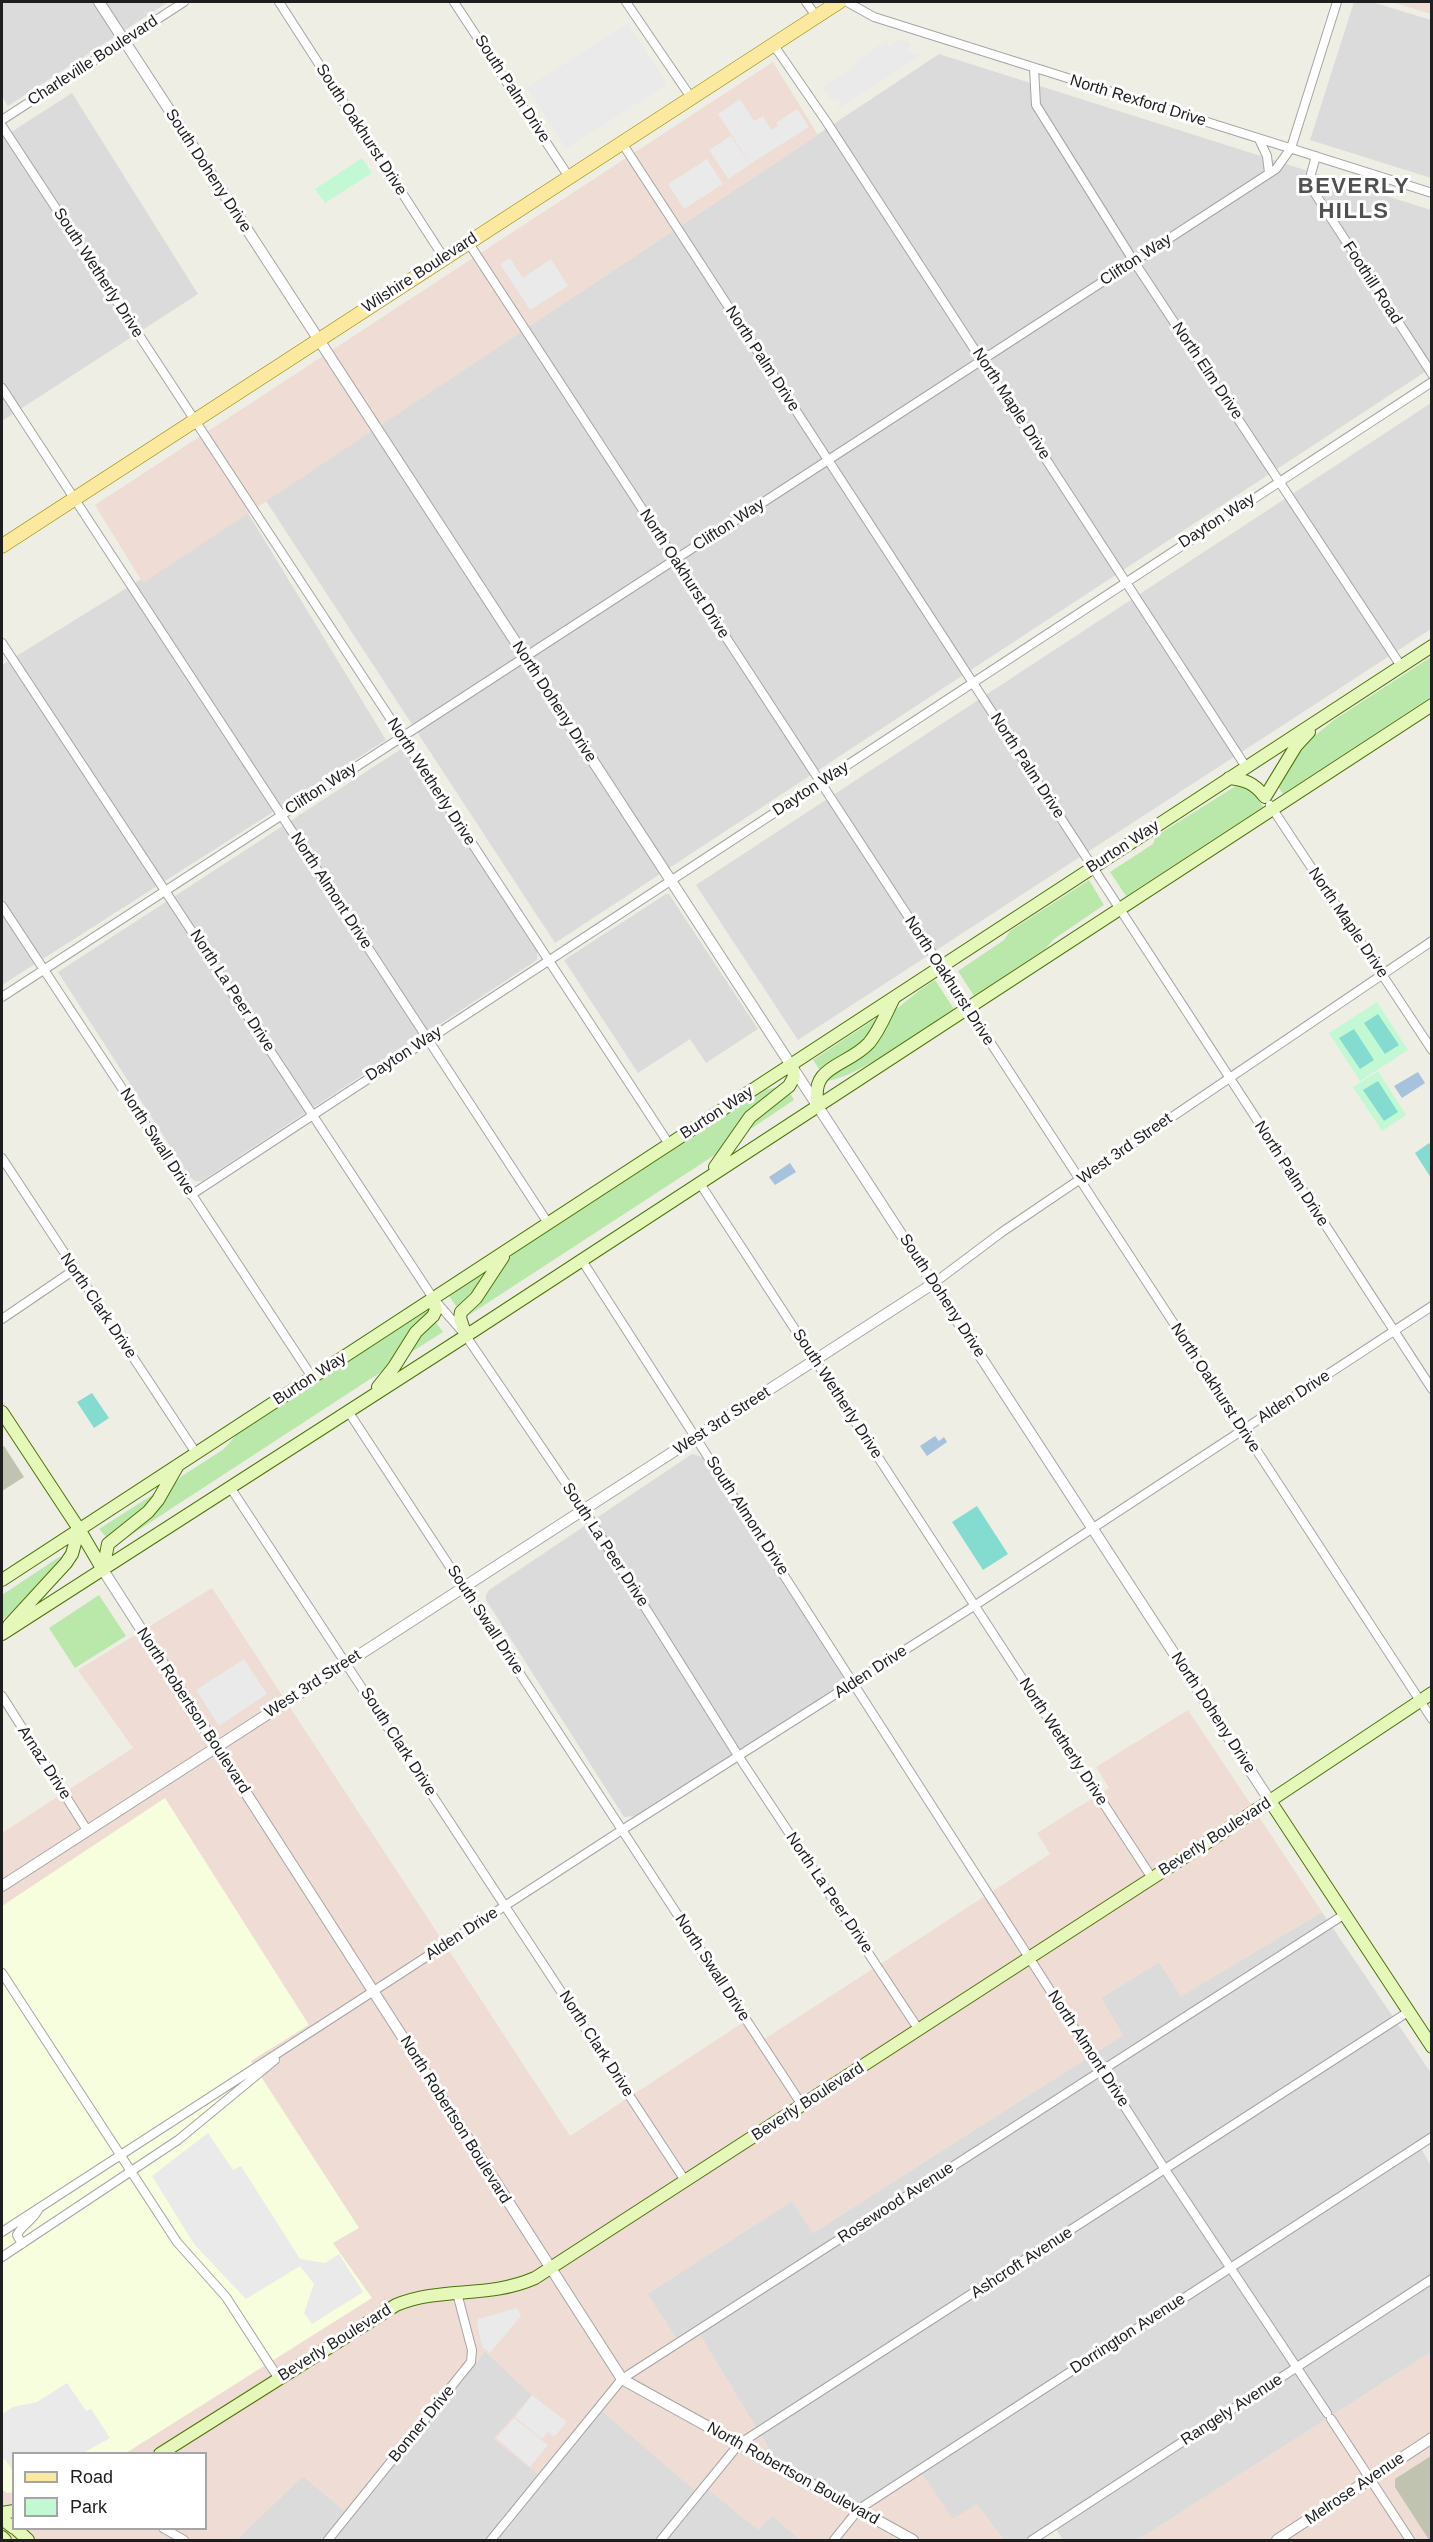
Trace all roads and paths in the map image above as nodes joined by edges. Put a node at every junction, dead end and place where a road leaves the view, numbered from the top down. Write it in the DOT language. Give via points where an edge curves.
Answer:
graph roads {
  1 [pos="99,2"];
  2 [pos="184,2"];
  3 [pos="279,2"];
  4 [pos="454,2"];
  5 [pos="626,2"];
  6 [pos="806,2"];
  7 [pos="838,2"];
  8 [pos="847,2"];
  9 [pos="1337,2"];
  10 [pos="816,16"];
  11 [pos="124,40"];
  12 [pos="773,44"];
  13 [pos="1035,68"];
  14 [pos="690,96"];
  15 [pos="2,120"];
  16 [pos="2,126"];
  17 [pos="1258,138"];
  18 [pos="622,143"];
  19 [pos="1291,148"];
  20 [pos="1316,156"];
  21 [pos="1269,173"];
  22 [pos="569,177"];
  23 [pos="1431,192"];
  24 [pos="468,242"];
  25 [pos="444,258"];
  26 [pos="1133,260"];
  27 [pos="318,340"];
  28 [pos="982,360"];
  29 [pos="1431,374"];
  30 [pos="1431,382"];
  31 [pos="2,388"];
  32 [pos="194,419"];
  33 [pos="828,461"];
  34 [pos="1280,480"];
  35 [pos="74,499"];
  36 [pos="2,546"];
  37 [pos="675,560"];
  38 [pos="1126,582"];
  39 [pos="2,643"];
  40 [pos="1431,646"];
  41 [pos="525,657"];
  42 [pos="1401,666"];
  43 [pos="973,683"];
  44 [pos="1431,705"];
  45 [pos="1322,717"];
  46 [pos="402,738"];
  47 [pos="1246,766"];
  48 [pos="1229,778"];
  49 [pos="820,783"];
  50 [pos="1265,797"];
  51 [pos="1272,808"];
  52 [pos="281,815"];
  53 [pos="1092,867"];
  54 [pos="670,881"];
  55 [pos="166,890"];
  56 [pos="2,906"];
  57 [pos="1119,909"];
  58 [pos="1431,941"];
  59 [pos="548,962"];
  60 [pos="940,967"];
  61 [pos="44,970"];
  62 [pos="1382,974"];
  63 [pos="2,997"];
  64 [pos="894,997"];
  65 [pos="966,1008"];
  66 [pos="427,1039"];
  67 [pos="1431,1050"];
  68 [pos="792,1064"];
  69 [pos="1229,1077"];
  70 [pos="818,1105"];
  71 [pos="312,1115"];
  72 [pos="669,1144"];
  73 [pos="2,1158"];
  74 [pos="703,1179"];
  75 [pos="1080,1181"];
  76 [pos="191,1195"];
  77 [pos="548,1223"];
  78 [pos="512,1247"];
  79 [pos="581,1259"];
  80 [pos="74,1270"];
  81 [pos="934,1282"];
  82 [pos="434,1298"];
  83 [pos="1431,1306"];
  84 [pos="2,1318"];
  85 [pos="1393,1331"];
  86 [pos="466,1335"];
  87 [pos="815,1360"];
  88 [pos="312,1377"];
  89 [pos="1431,1389"];
  90 [pos="369,1397"];
  91 [pos="348,1411"];
  92 [pos="2,1413"];
  93 [pos="1242,1431"];
  94 [pos="696,1438"];
  95 [pos="196,1453"];
  96 [pos="179,1464"];
  97 [pos="230,1487"];
  98 [pos="584,1510"];
  99 [pos="1093,1528"];
  100 [pos="79,1529"];
  101 [pos="106,1576"];
  102 [pos="2,1580"];
  103 [pos="464,1589"];
  104 [pos="974,1606"];
  105 [pos="2,1634"];
  106 [pos="346,1663"];
  107 [pos="854,1683"];
  108 [pos="1431,1693"];
  109 [pos="2,1696"];
  110 [pos="1419,1700"];
  111 [pos="1431,1719"];
  112 [pos="216,1746"];
  113 [pos="739,1757"];
  114 [pos="1270,1801"];
  115 [pos="87,1830"];
  116 [pos="622,1830"];
  117 [pos="1152,1878"];
  118 [pos="2,1886"];
  119 [pos="507,1906"];
  120 [pos="1345,1914"];
  121 [pos="1030,1958"];
  122 [pos="2,1973"];
  123 [pos="374,1992"];
  124 [pos="1408,2012"];
  125 [pos="919,2030"];
  126 [pos="308,2033"];
  127 [pos="1431,2048"];
  128 [pos="1102,2070"];
  129 [pos="802,2105"];
  130 [pos="1431,2137"];
  131 [pos="121,2156"];
  132 [pos="1166,2171"];
  133 [pos="132,2172"];
  134 [pos="686,2181"];
  135 [pos="38,2209"];
  136 [pos="2,2232"];
  137 [pos="22,2244"];
  138 [pos="2,2257"];
  139 [pos="550,2268"];
  140 [pos="1231,2268"];
  141 [pos="1431,2279"];
  142 [pos="457,2293"];
  143 [pos="1296,2368"];
  144 [pos="279,2379"];
  145 [pos="622,2379"];
  146 [pos="1431,2438"];
  147 [pos="739,2444"];
  148 [pos="163,2452"];
  149 [pos="1371,2479"];
  150 [pos="859,2509"];
  151 [pos="16,2530"];
  152 [pos="165,2530"];
  153 [pos="2,2536"];
  154 [pos="5,2541"];
  155 [pos="28,2541"];
  156 [pos="184,2541"];
  157 [pos="328,2541"];
  158 [pos="491,2541"];
  159 [pos="661,2541"];
  160 [pos="834,2541"];
  161 [pos="913,2541"];
  162 [pos="1032,2541"];
  163 [pos="1277,2541"];
  164 [pos="1410,2541"];
  1 -- 11 [label="street, South Doheny Drive"];
  2 -- 11 [label="street, Charleville Boulevard"];
  3 -- 25 [label="street, South Oakhurst Drive"];
  4 -- 22 [label="street, South Palm Drive"];
  5 -- 14 [label="street"];
  6 -- 10 [label="street"];
  7 -- 10 [label="main road, Wilshire Boulevard"];
  8 -- 13 [label="street, North Rexford Drive" via="874,17"];
  9 -- 19 [label="street, Clifton Way"];
  10 -- 12 [label="main road, Wilshire Boulevard"];
  11 -- 15 [label="street, Charleville Boulevard"];
  11 -- 27 [label="street, South Doheny Drive"];
  12 -- 14 [label="main road, Wilshire Boulevard"];
  12 -- 28 [label="street, North Maple Drive"];
  13 -- 17 [label="street, North Rexford Drive"];
  13 -- 26 [label="street, North Elm Drive" via="1036,105"];
  14 -- 18 [label="main road, Wilshire Boulevard"];
  16 -- 32 [label="street, South Wetherly Drive"];
  17 -- 19 [label="street, North Rexford Drive"];
  17 -- 21 [label="street" via="1267,156"];
  18 -- 22 [label="main road, Wilshire Boulevard"];
  18 -- 33 [label="street, North Palm Drive"];
  19 -- 20 [label="street, North Rexford Drive"];
  19 -- 21 [label="street, Clifton Way"];
  20 -- 23 [label="street, North Rexford Drive"];
  20 -- 29 [label="street, Foothill Road" via="1311,174 1314,192"];
  21 -- 26 [label="street, Clifton Way"];
  22 -- 24 [label="main road, Wilshire Boulevard"];
  24 -- 25 [label="main road, Wilshire Boulevard"];
  24 -- 37 [label="street, North Oakhurst Drive"];
  25 -- 27 [label="main road, Wilshire Boulevard"];
  26 -- 28 [label="street, Clifton Way"];
  26 -- 34 [label="street, North Elm Drive"];
  27 -- 32 [label="main road, Wilshire Boulevard"];
  27 -- 41 [label="street, North Doheny Drive"];
  28 -- 33 [label="street, Clifton Way"];
  28 -- 38 [label="street, North Maple Drive"];
  30 -- 34 [label="street, Dayton Way"];
  31 -- 35 [label="street"];
  32 -- 35 [label="main road, Wilshire Boulevard"];
  32 -- 46 [label="street, North Wetherly Drive"];
  33 -- 37 [label="street, Clifton Way"];
  33 -- 43 [label="street, North Palm Drive"];
  34 -- 38 [label="street, Dayton Way"];
  34 -- 42 [label="street, North Elm Drive"];
  35 -- 36 [label="main road, Wilshire Boulevard"];
  35 -- 52 [label="street, North Almont Drive"];
  37 -- 41 [label="street, Clifton Way"];
  37 -- 49 [label="street, North Oakhurst Drive"];
  38 -- 43 [label="street, Dayton Way"];
  38 -- 47 [label="street, North Maple Drive"];
  39 -- 55 [label="street, North La Peer Drive"];
  40 -- 42 [label="main road, Burton Way"];
  41 -- 46 [label="street, Clifton Way"];
  41 -- 54 [label="street, North Doheny Drive"];
  42 -- 45 [label="main road, Burton Way"];
  43 -- 49 [label="street, Dayton Way"];
  43 -- 53 [label="street, North Palm Drive"];
  44 -- 51 [label="main road"];
  45 -- 47 [label="main road, Burton Way"];
  45 -- 50 [label="main road" via="1296,746"];
  46 -- 52 [label="street, Clifton Way"];
  46 -- 59 [label="street, North Wetherly Drive"];
  47 -- 48 [label="main road, Burton Way"];
  48 -- 50 [label="main road" via="1245,780"];
  48 -- 53 [label="main road, Burton Way"];
  49 -- 54 [label="street, Dayton Way"];
  49 -- 60 [label="street, North Oakhurst Drive"];
  50 -- 51 [label="street, North Maple Drive"];
  51 -- 57 [label="main road"];
  51 -- 62 [label="street, North Maple Drive"];
  52 -- 55 [label="street, Clifton Way"];
  52 -- 66 [label="street, North Almont Drive"];
  53 -- 57 [label="street, North Palm Drive"];
  53 -- 60 [label="main road, Burton Way"];
  54 -- 59 [label="street, Dayton Way"];
  54 -- 68 [label="street, North Doheny Drive"];
  55 -- 61 [label="street, Clifton Way"];
  55 -- 71 [label="street, North La Peer Drive"];
  56 -- 61 [label="street, North Swall Drive"];
  57 -- 65 [label="main road"];
  57 -- 69 [label="street, North Palm Drive"];
  58 -- 62 [label="street, West 3rd Street"];
  59 -- 66 [label="street, Dayton Way"];
  59 -- 72 [label="street, North Wetherly Drive"];
  60 -- 64 [label="main road, Burton Way"];
  60 -- 65 [label="street, North Oakhurst Drive"];
  61 -- 63 [label="street, Clifton Way"];
  61 -- 76 [label="street, North Swall Drive"];
  62 -- 67 [label="street, North Maple Drive"];
  62 -- 69 [label="street, West 3rd Street"];
  64 -- 68 [label="main road, Burton Way"];
  64 -- 70 [label="main road" via="870,1042 818,1079"];
  65 -- 70 [label="main road"];
  65 -- 75 [label="street, North Oakhurst Drive"];
  66 -- 71 [label="street, Dayton Way"];
  66 -- 77 [label="street, North Almont Drive"];
  68 -- 70 [label="street, South Doheny Drive"];
  68 -- 72 [label="main road, Burton Way"];
  68 -- 74 [label="main road" via="794,1077 789,1086 750,1117 734,1144"];
  69 -- 75 [label="street, West 3rd Street"];
  69 -- 85 [label="street, North Palm Drive"];
  70 -- 74 [label="main road"];
  70 -- 81 [label="street, South Doheny Drive"];
  71 -- 76 [label="street, Dayton Way"];
  71 -- 82 [label="street, North La Peer Drive"];
  72 -- 77 [label="main road, Burton Way"];
  73 -- 80 [label="street, North Clark Drive"];
  74 -- 79 [label="main road"];
  74 -- 87 [label="street, South Wetherly Drive"];
  75 -- 81 [label="street, West 3rd Street"];
  75 -- 93 [label="street, North Oakhurst Drive"];
  76 -- 88 [label="street, North Swall Drive"];
  77 -- 78 [label="main road, Burton Way"];
  78 -- 82 [label="main road, Burton Way"];
  78 -- 86 [label="main road" via="476,1298 461,1312"];
  79 -- 86 [label="main road"];
  79 -- 94 [label="street, South Almont Drive"];
  80 -- 84 [label="street"];
  80 -- 95 [label="street, North Clark Drive"];
  81 -- 87 [label="street, West 3rd Street"];
  81 -- 99 [label="street, South Doheny Drive"];
  82 -- 86 [label="street, North La Peer Drive"];
  82 -- 88 [label="main road, Burton Way"];
  82 -- 90 [label="main road" via="433,1316 416,1332"];
  83 -- 85 [label="street, Alden Drive"];
  85 -- 89 [label="street, North Palm Drive"];
  85 -- 93 [label="street, Alden Drive"];
  86 -- 90 [label="main road"];
  86 -- 98 [label="street, South La Peer Drive"];
  87 -- 94 [label="street, West 3rd Street"];
  87 -- 104 [label="street, South Wetherly Drive"];
  88 -- 95 [label="main road, Burton Way"];
  90 -- 91 [label="main road"];
  91 -- 97 [label="main road"];
  91 -- 103 [label="street, South Swall Drive"];
  92 -- 100 [label="main road, North Robertson Boulevard"];
  93 -- 99 [label="street, Alden Drive"];
  93 -- 110 [label="street, North Oakhurst Drive"];
  94 -- 98 [label="street, West 3rd Street"];
  94 -- 107 [label="street, South Almont Drive"];
  95 -- 96 [label="main road, Burton Way"];
  96 -- 100 [label="main road, Burton Way"];
  96 -- 101 [label="main road" via="153,1506 108,1544"];
  97 -- 101 [label="main road"];
  97 -- 106 [label="street, South Clark Drive"];
  98 -- 103 [label="street, West 3rd Street"];
  98 -- 113 [label="street, South La Peer Drive"];
  99 -- 104 [label="street, Alden Drive"];
  99 -- 114 [label="street, North Doheny Drive"];
  100 -- 101 [label="main road, North Robertson Boulevard"];
  100 -- 102 [label="main road, Burton Way"];
  100 -- 105 [label="main road" via="66,1563"];
  101 -- 105 [label="main road"];
  101 -- 112 [label="street, North Robertson Boulevard"];
  103 -- 106 [label="street, West 3rd Street"];
  103 -- 116 [label="street, South Swall Drive"];
  104 -- 107 [label="street, Alden Drive"];
  104 -- 117 [label="street, North Wetherly Drive"];
  106 -- 112 [label="street, West 3rd Street"];
  106 -- 119 [label="street, South Clark Drive"];
  107 -- 113 [label="street, Alden Drive"];
  107 -- 121 [label="street, North Almont Drive"];
  108 -- 110 [label="main road, Beverly Boulevard"];
  109 -- 115 [label="street, Arnaz Drive"];
  110 -- 111 [label="street, North Oakhurst Drive"];
  110 -- 114 [label="main road, Beverly Boulevard"];
  112 -- 115 [label="street, West 3rd Street"];
  112 -- 123 [label="street, North Robertson Boulevard"];
  113 -- 116 [label="street, Alden Drive"];
  113 -- 125 [label="street, North La Peer Drive"];
  114 -- 117 [label="main road, Beverly Boulevard"];
  114 -- 120 [label="main road, North Doheny Drive"];
  115 -- 118 [label="street, West 3rd Street"];
  116 -- 119 [label="street, Alden Drive"];
  116 -- 129 [label="street, North Swall Drive"];
  117 -- 121 [label="main road, Beverly Boulevard"];
  119 -- 123 [label="street, Alden Drive"];
  119 -- 134 [label="street, North Clark Drive"];
  120 -- 124 [label="main road, North Doheny Drive"];
  120 -- 128 [label="street, Rosewood Avenue"];
  121 -- 125 [label="main road, Beverly Boulevard"];
  121 -- 128 [label="street, North Almont Drive"];
  122 -- 131 [label="street"];
  123 -- 126 [label="street, Alden Drive"];
  123 -- 139 [label="street, North Robertson Boulevard"];
  124 -- 127 [label="main road, North Doheny Drive"];
  124 -- 132 [label="street, Ashcroft Avenue"];
  125 -- 129 [label="main road, Beverly Boulevard"];
  126 -- 131 [label="street, Alden Drive"];
  126 -- 133 [label="street, Alden Drive" via="178,2140"];
  128 -- 132 [label="street, North Almont Drive"];
  128 -- 145 [label="street, Rosewood Avenue"];
  129 -- 134 [label="main road, Beverly Boulevard"];
  130 -- 140 [label="street, Dorrington Avenue"];
  131 -- 133 [label="street"];
  131 -- 135 [label="street, Alden Drive"];
  132 -- 140 [label="street, North Almont Drive"];
  132 -- 147 [label="street, Ashcroft Avenue"];
  133 -- 137 [label="street, Alden Drive"];
  133 -- 144 [label="street" via="177,2242 242,2319"];
  134 -- 139 [label="main road, Beverly Boulevard"];
  135 -- 136 [label="street, Alden Drive"];
  135 -- 137 [label="street" via="17,2235"];
  137 -- 138 [label="street, Alden Drive"];
  139 -- 142 [label="main road, Beverly Boulevard" via="507,2289"];
  139 -- 145 [label="street, North Robertson Boulevard"];
  140 -- 143 [label="street, North Almont Drive"];
  140 -- 150 [label="street, Dorrington Avenue"];
  141 -- 143 [label="street, Rangely Avenue"];
  142 -- 144 [label="main road, Beverly Boulevard" via="425,2296 396,2305"];
  142 -- 157 [label="street, Bonner Drive" via="472,2350 471,2362"];
  143 -- 149 [label="street, North Almont Drive"];
  143 -- 162 [label="street, Rangely Avenue"];
  144 -- 148 [label="main road, Beverly Boulevard"];
  145 -- 147 [label="street, North Robertson Boulevard"];
  145 -- 158 [label="street, Rosewood Avenue"];
  146 -- 149 [label="street, Melrose Avenue"];
  147 -- 150 [label="street, North Robertson Boulevard"];
  147 -- 159 [label="street, Ashcroft Avenue"];
  149 -- 163 [label="street, Melrose Avenue"];
  149 -- 164 [label="street, North Almont Drive"];
  150 -- 160 [label="street, Dorrington Avenue"];
  150 -- 161 [label="street, North Robertson Boulevard"];
  151 -- 155 [label="main road"];
  152 -- 156 [label="street"];
  153 -- 154 [label="main road"];
}
